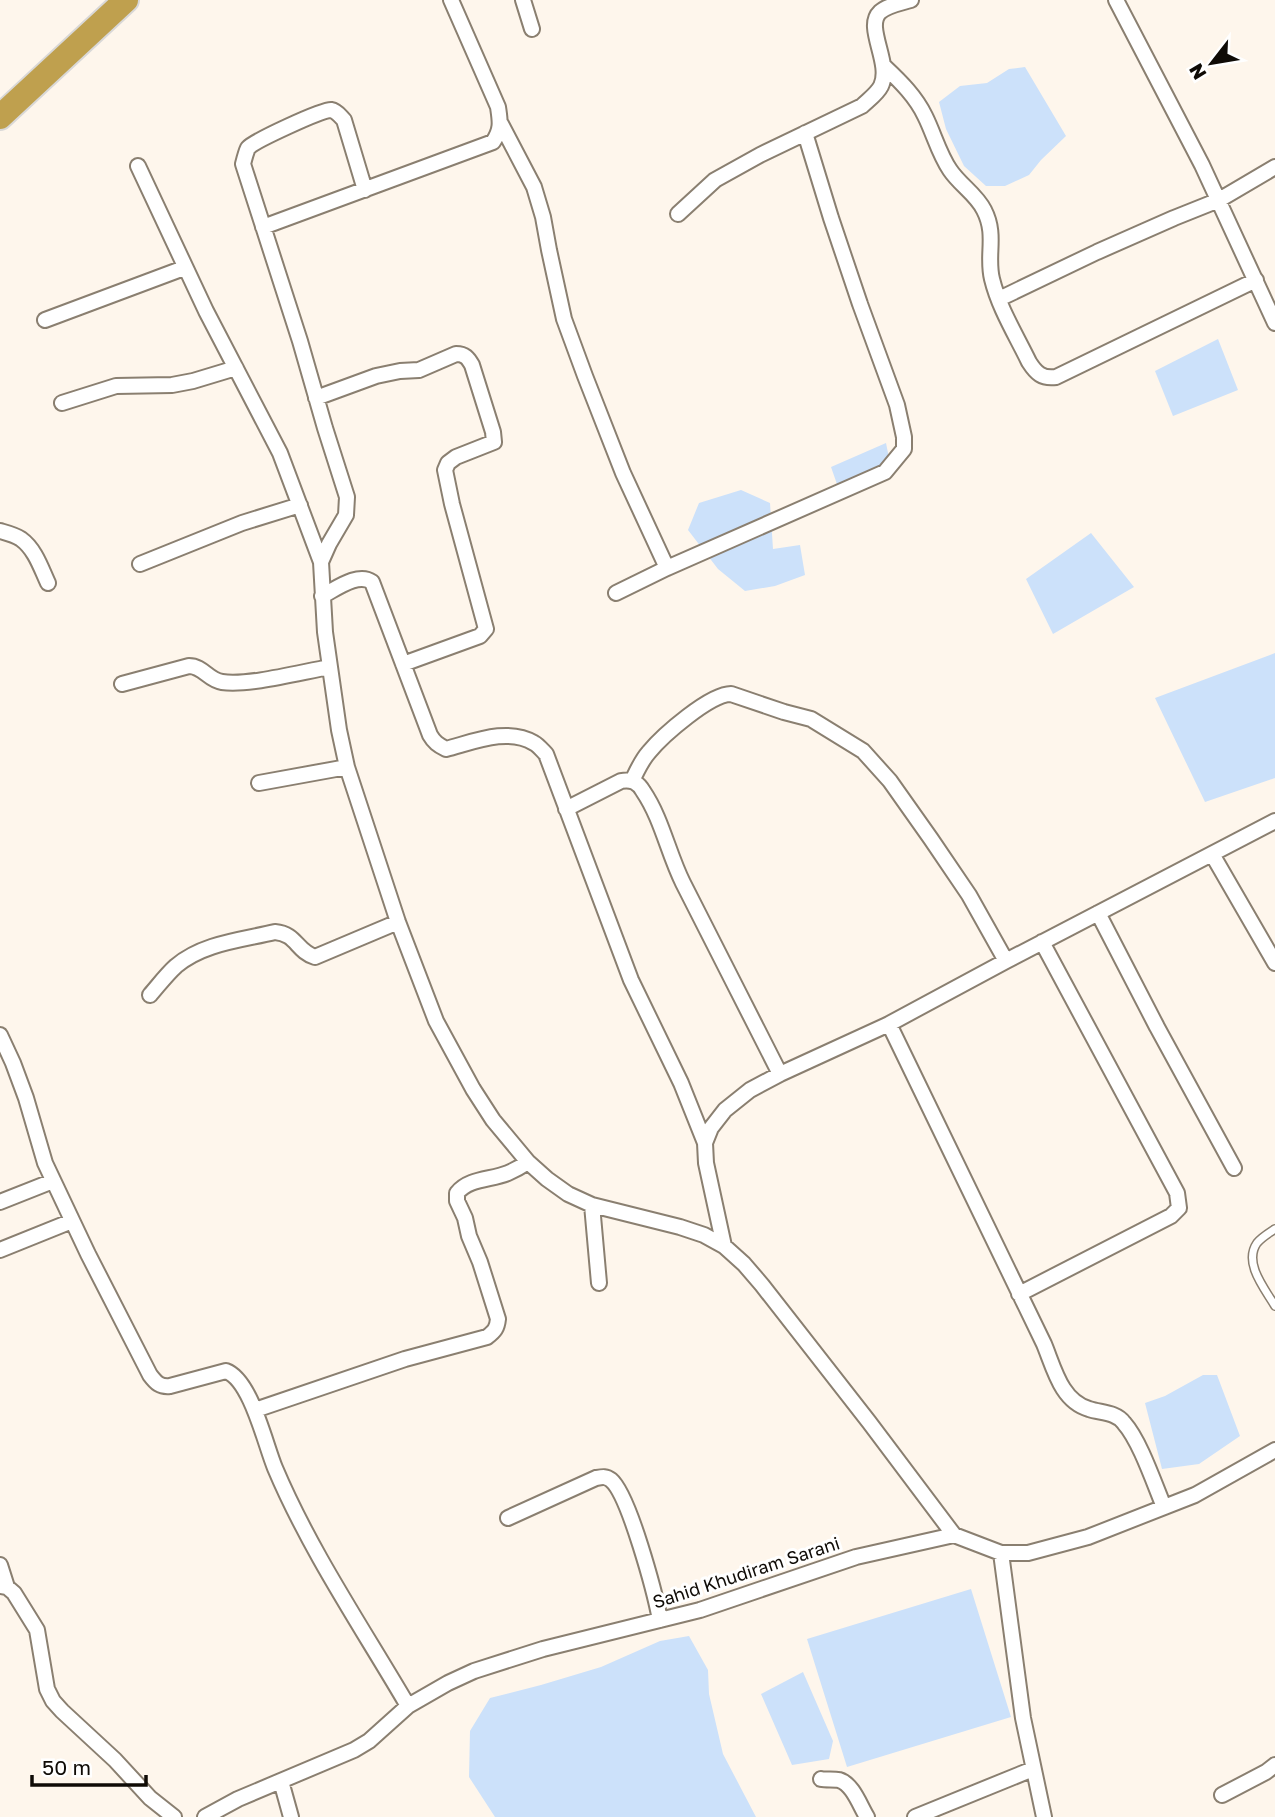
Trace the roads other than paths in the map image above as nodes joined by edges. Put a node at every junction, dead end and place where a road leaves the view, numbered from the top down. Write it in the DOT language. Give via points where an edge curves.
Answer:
graph roads {
  1 [pos="126,0"];
  2 [pos="451,0"];
  3 [pos="523,0"];
  4 [pos="911,0"];
  5 [pos="1116,0"];
  6 [pos="532,29"];
  7 [pos="885,67"];
  8 [pos="0,117"];
  9 [pos="501,124"];
  10 [pos="805,133"];
  11 [pos="138,166"];
  12 [pos="1275,167"];
  13 [pos="365,190"];
  14 [pos="1219,200"];
  15 [pos="678,214"];
  16 [pos="263,227"];
  17 [pos="184,268"];
  18 [pos="1256,280"];
  19 [pos="999,299"];
  20 [pos="45,320"];
  21 [pos="1275,323"];
  22 [pos="236,368"];
  23 [pos="316,398"];
  24 [pos="62,403"];
  25 [pos="300,505"];
  26 [pos="0,531"];
  27 [pos="321,562"];
  28 [pos="140,564"];
  29 [pos="667,568"];
  30 [pos="48,583"];
  31 [pos="616,593"];
  32 [pos="322,596"];
  33 [pos="403,664"];
  34 [pos="330,667"];
  35 [pos="122,684"];
  36 [pos="347,767"];
  37 [pos="632,781"];
  38 [pos="259,783"];
  39 [pos="566,809"];
  40 [pos="1274,824"];
  41 [pos="1212,854"];
  42 [pos="1098,913"];
  43 [pos="398,922"];
  44 [pos="1042,942"];
  45 [pos="1006,961"];
  46 [pos="1275,963"];
  47 [pos="150,995"];
  48 [pos="888,1024"];
  49 [pos="0,1035"];
  50 [pos="780,1074"];
  51 [pos="705,1143"];
  52 [pos="528,1162"];
  53 [pos="1234,1168"];
  54 [pos="53,1181"];
  55 [pos="0,1202"];
  56 [pos="592,1205"];
  57 [pos="72,1221"];
  58 [pos="1275,1229"];
  59 [pos="724,1246"];
  60 [pos="0,1250"];
  61 [pos="599,1283"];
  62 [pos="1019,1294"];
  63 [pos="1275,1306"];
  64 [pos="255,1410"];
  65 [pos="1275,1450"];
  66 [pos="1164,1507"];
  67 [pos="508,1518"];
  68 [pos="954,1535"];
  69 [pos="1000,1553"];
  70 [pos="0,1565"];
  71 [pos="4,1586"];
  72 [pos="660,1620"];
  73 [pos="408,1706"];
  74 [pos="1275,1765"];
  75 [pos="1033,1769"];
  76 [pos="821,1779"];
  77 [pos="281,1781"];
  78 [pos="1222,1795"];
  79 [pos="174,1817"];
  80 [pos="205,1817"];
  81 [pos="291,1817"];
  82 [pos="867,1817"];
  83 [pos="915,1817"];
  84 [pos="1044,1817"];
  1 -- 8 [label="highway"];
  2 -- 9 [label="street" via="492,92"];
  3 -- 6 [label="street"];
  4 -- 7 [label="street" via="877,16 876,33"];
  5 -- 14 [label="street"];
  7 -- 10 [label="street" via="881,85 862,106"];
  7 -- 19 [label="street" via="917,102 949,169 984,210 991,229 991,277"];
  9 -- 13 [label="street" via="494,142 484,147"];
  9 -- 29 [label="street" via="534,187 564,320 623,473"];
  10 -- 15 [label="street" via="715,180"];
  10 -- 29 [label="street" via="897,405 904,449 885,471"];
  11 -- 17 [label="street"];
  12 -- 14 [label="street"];
  13 -- 16 [label="street"];
  13 -- 16 [label="street" via="344,120 337,112 320,113 248,148 243,164"];
  14 -- 18 [label="street"];
  14 -- 19 [label="street"];
  16 -- 23 [label="street"];
  17 -- 20 [label="street"];
  17 -- 22 [label="street"];
  18 -- 19 [label="street" via="1049,378 1034,370"];
  18 -- 21 [label="street"];
  22 -- 24 [label="street" via="172,385 116,386"];
  22 -- 25 [label="street" via="280,453"];
  23 -- 27 [label="street" via="347,497 346,515"];
  23 -- 33 [label="street" via="376,376 419,370 461,354 472,366 494,432 494,442 456,457 445,470 486,629 480,636"];
  25 -- 27 [label="street"];
  25 -- 28 [label="street"];
  26 -- 30 [label="street" via="25,543"];
  27 -- 32 [label="street"];
  29 -- 31 [label="street"];
  32 -- 33 [label="street" via="359,578 372,582"];
  32 -- 34 [label="street"];
  33 -- 39 [label="street" via="434,742 446,749 501,735 535,743 546,754"];
  34 -- 35 [label="street" via="225,683 189,666"];
  34 -- 36 [label="street"];
  36 -- 38 [label="street"];
  36 -- 43 [label="street"];
  37 -- 39 [label="street" via="611,785"];
  37 -- 45 [label="street" via="650,750 704,704 724,694 811,719 863,751 890,781 969,895"];
  37 -- 50 [label="street" via="654,810 682,880"];
  39 -- 51 [label="street" via="631,980"];
  40 -- 41 [label="street"];
  41 -- 42 [label="street"];
  41 -- 46 [label="street"];
  42 -- 44 [label="street"];
  42 -- 53 [label="street"];
  43 -- 47 [label="street" via="315,957 307,955 291,936 275,932 206,948 175,967"];
  43 -- 52 [label="street" via="436,1021 493,1120"];
  44 -- 45 [label="street"];
  44 -- 62 [label="street" via="1177,1194 1179,1208"];
  45 -- 48 [label="street"];
  48 -- 50 [label="street"];
  48 -- 62 [label="street"];
  49 -- 54 [label="street"];
  50 -- 51 [label="street" via="725,1110"];
  51 -- 59 [label="street"];
  52 -- 56 [label="street" via="547,1180"];
  52 -- 64 [label="street" via="457,1192 498,1319 494,1332"];
  54 -- 55 [label="street"];
  54 -- 57 [label="street"];
  56 -- 59 [label="street" via="680,1227"];
  56 -- 61 [label="street"];
  57 -- 60 [label="street"];
  57 -- 64 [label="street" via="157,1384 170,1386 226,1371 239,1379"];
  58 -- 63 [label="lane" via="1259,1241 1252,1258"];
  59 -- 68 [label="street" via="762,1285"];
  62 -- 66 [label="street" via="1069,1397 1076,1404 1122,1420 1133,1434"];
  64 -- 73 [label="street" via="294,1509"];
  65 -- 66 [label="street"];
  66 -- 69 [label="street" via="1088,1537 1028,1553"];
  67 -- 72 [label="street" via="596,1478 609,1478 623,1498"];
  68 -- 69 [label="street"];
  68 -- 72 [label="street, Sahid Khudiram Sarani" via="856,1557"];
  69 -- 75 [label="street"];
  70 -- 71 [label="street"];
  71 -- 79 [label="street" via="14,1593 37,1630 47,1689 54,1701"];
  72 -- 73 [label="street, Sahid Khudiram Sarani" via="544,1648 474,1671"];
  73 -- 77 [label="street, Sahid Khudiram Sarani" via="354,1750"];
  74 -- 78 [label="street"];
  75 -- 83 [label="street"];
  75 -- 84 [label="street"];
  76 -- 82 [label="street" via="846,1784"];
  77 -- 80 [label="street, Sahid Khudiram Sarani"];
  77 -- 81 [label="street"];
}
